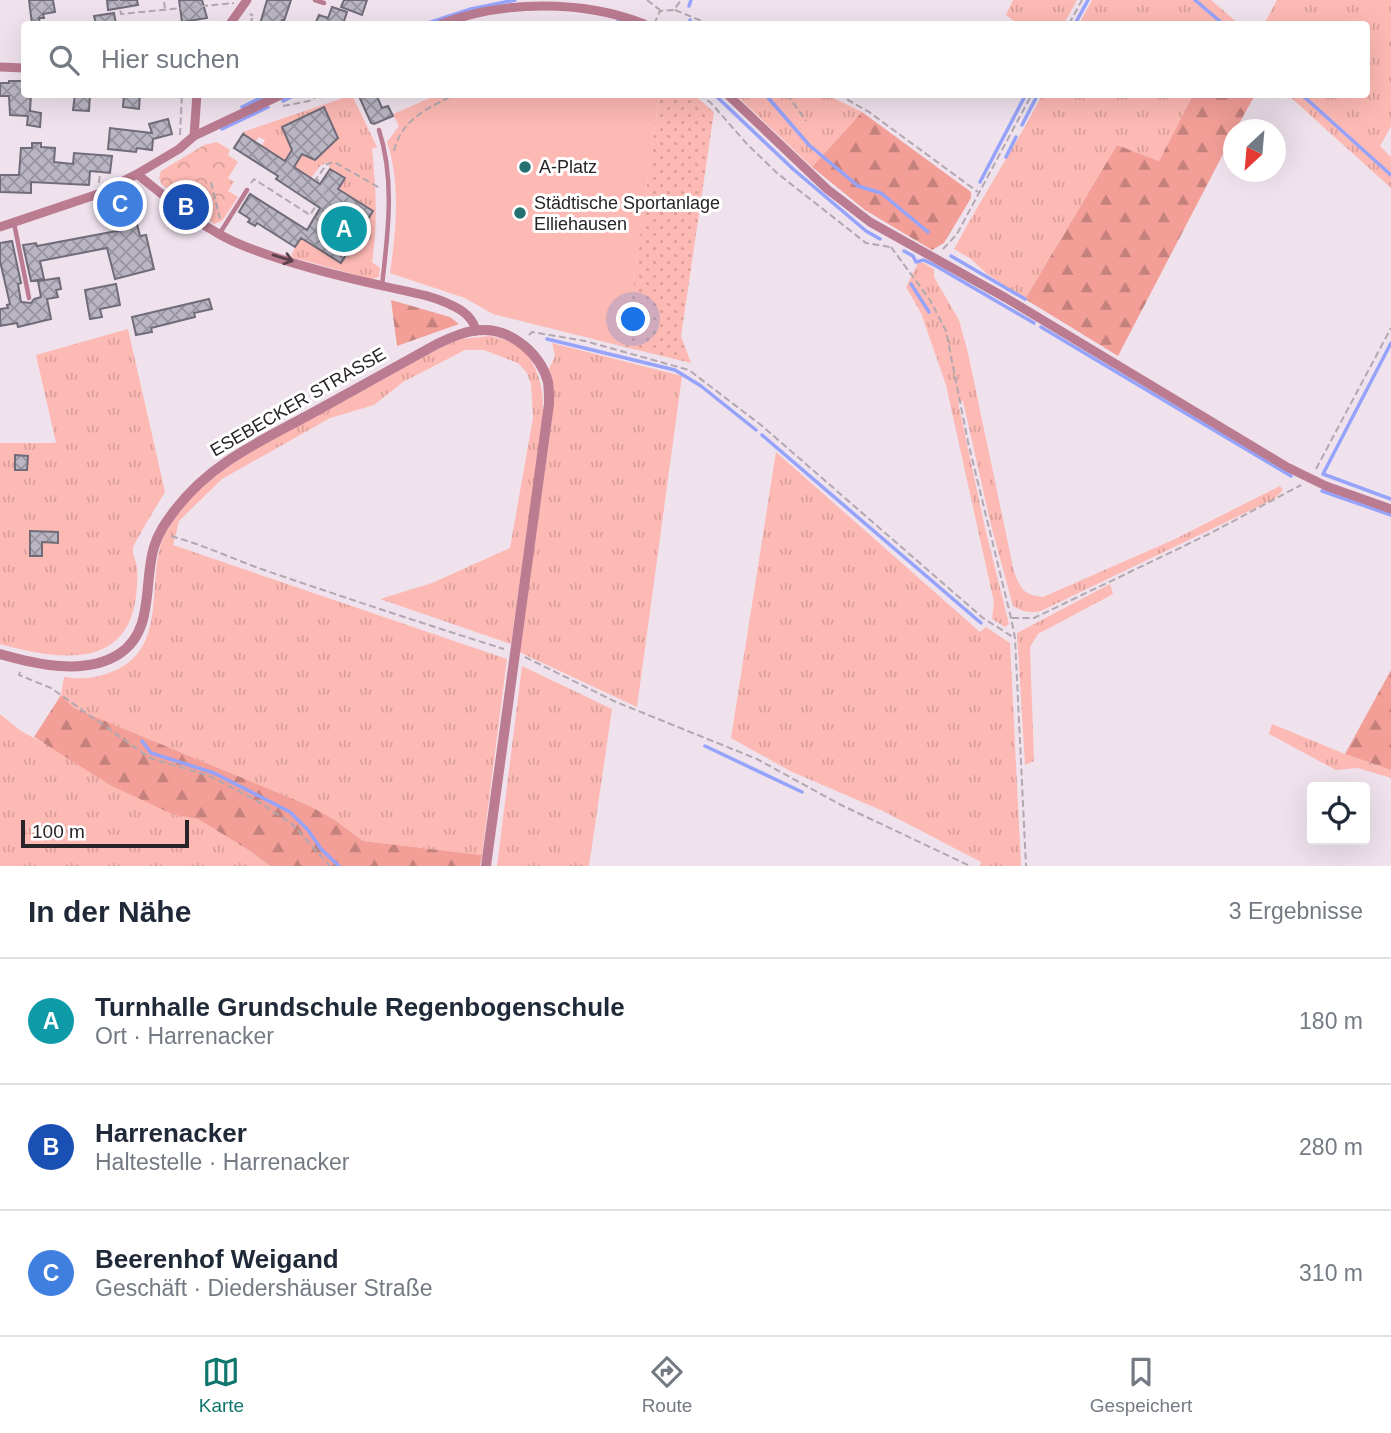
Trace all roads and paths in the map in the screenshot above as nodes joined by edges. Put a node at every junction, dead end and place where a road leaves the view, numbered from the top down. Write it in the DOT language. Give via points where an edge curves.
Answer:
graph roads {
  1 [pos="119,0"];
  2 [pos="208,0"];
  3 [pos="217,0"];
  4 [pos="315,0"];
  5 [pos="647,0"];
  6 [pos="681,0"];
  7 [pos="1082,0"];
  8 [pos="199,1"];
  9 [pos="226,1"];
  10 [pos="164,2"];
  11 [pos="190,2"];
  12 [pos="154,3"];
  13 [pos="324,3"];
  14 [pos="218,4"];
  15 [pos="244,4"];
  16 [pos="144,5"];
  17 [pos="134,6"];
  18 [pos="209,6"];
  19 [pos="200,7"];
  20 [pos="191,8"];
  21 [pos="155,9"];
  22 [pos="165,9"];
  23 [pos="674,10"];
  24 [pos="145,11"];
  25 [pos="660,11"];
  26 [pos="135,12"];
  27 [pos="232,21"];
  28 [pos="449,21"];
  29 [pos="637,21"];
  30 [pos="655,21"];
  31 [pos="703,21"];
  32 [pos="1071,21"];
  33 [pos="0,67"];
  34 [pos="21,68"];
  35 [pos="182,98"];
  36 [pos="197,98"];
  37 [pos="274,98"];
  38 [pos="314,98"];
  39 [pos="449,98"];
  40 [pos="704,98"];
  41 [pos="731,98"];
  42 [pos="790,98"];
  43 [pos="845,98"];
  44 [pos="1030,98"];
  45 [pos="265,102"];
  46 [pos="806,121"];
  47 [pos="379,130"];
  48 [pos="194,136"];
  49 [pos="179,149"];
  50 [pos="385,158"];
  51 [pos="137,174"];
  52 [pos="211,182"];
  53 [pos="247,190"];
  54 [pos="388,193"];
  55 [pos="979,193"];
  56 [pos="13,222"];
  57 [pos="0,227"];
  58 [pos="219,234"];
  59 [pos="935,258"];
  60 [pos="382,286"];
  61 [pos="29,298"];
  62 [pos="1391,328"];
  63 [pos="476,331"];
  64 [pos="521,342"];
  65 [pos="1311,479"];
  66 [pos="1391,509"];
  67 [pos="159,533"];
  68 [pos="1011,618"];
  69 [pos="1015,638"];
  70 [pos="516,652"];
  71 [pos="0,654"];
  72 [pos="22,660"];
  73 [pos="330,866"];
  74 [pos="486,866"];
  75 [pos="971,866"];
  76 [pos="1026,866"];
  1 -- 26 [label="path" via="121,14"];
  2 -- 18 [label="path"];
  3 -- 14 [label="path"];
  4 -- 13 [label="lane"];
  5 -- 25 [label="path"];
  6 -- 23 [label="path"];
  7 -- 32 [label="path"];
  8 -- 19 [label="path"];
  9 -- 14 [label="path"];
  9 -- 15 [label="path"];
  10 -- 22 [label="path"];
  11 -- 20 [label="path"];
  12 -- 21 [label="path"];
  14 -- 18 [label="path"];
  15 -- 27 [label="street"];
  16 -- 24 [label="path"];
  17 -- 26 [label="path"];
  18 -- 19 [label="path"];
  19 -- 20 [label="path"];
  20 -- 22 [label="path"];
  21 -- 22 [label="path"];
  21 -- 24 [label="path"];
  23 -- 25 [label="path"];
  23 -- 31 [label="path"];
  24 -- 26 [label="path"];
  25 -- 30 [label="path"];
  28 -- 29 [label="street" via="524,3 568,2"];
  33 -- 34 [label="street"];
  35 -- 49 [label="path"];
  36 -- 48 [label="street"];
  37 -- 45 [label="street"];
  38 -- 45 [label="path" via="275,107"];
  39 -- 50 [label="path" via="414,117 401,132 393,153"];
  40 -- 68 [label="path" via="777,173 866,243 891,247 930,300 951,348 968,442"];
  41 -- 59 [label="street" via="827,189 894,236"];
  42 -- 46 [label="path"];
  43 -- 55 [label="path"];
  44 -- 55 [label="path"];
  45 -- 48 [label="street"];
  47 -- 50 [label="lane"];
  48 -- 49 [label="street"];
  49 -- 51 [label="street"];
  50 -- 54 [label="lane"];
  51 -- 56 [label="street" via="98,194"];
  51 -- 58 [label="street"];
  52 -- 58 [label="path" via="221,222"];
  53 -- 54 [label="path" via="254,179 310,215 328,187 316,179 334,162"];
  53 -- 58 [label="lane"];
  54 -- 60 [label="lane"];
  55 -- 59 [label="path" via="957,234"];
  56 -- 57 [label="street"];
  56 -- 61 [label="lane"];
  58 -- 60 [label="street, one-way" via="244,246"];
  59 -- 65 [label="street"];
  60 -- 63 [label="street" via="454,306 467,314"];
  62 -- 65 [label="path"];
  63 -- 64 [label="street" via="498,331"];
  63 -- 67 [label="street, ESEBECKER STRASSE" via="437,344 224,462 183,500"];
  64 -- 69 [label="path" via="532,332 555,335 689,370 761,425 983,618"];
  64 -- 70 [label="street" via="544,370 549,404"];
  65 -- 66 [label="street"];
  65 -- 68 [label="path" via="1198,540 1034,618"];
  67 -- 70 [label="path"];
  67 -- 72 [label="street, ESEBECKER STRASSE" via="151,557 144,617 125,649 90,665"];
  68 -- 69 [label="path"];
  69 -- 76 [label="path"];
  70 -- 74 [label="street"];
  70 -- 75 [label="path" via="616,702 757,759 841,805"];
  71 -- 72 [label="street, ESEBECKER STRASSE"];
  72 -- 73 [label="path" via="19,675 51,688 150,758 210,776 261,803 293,825"];
}
